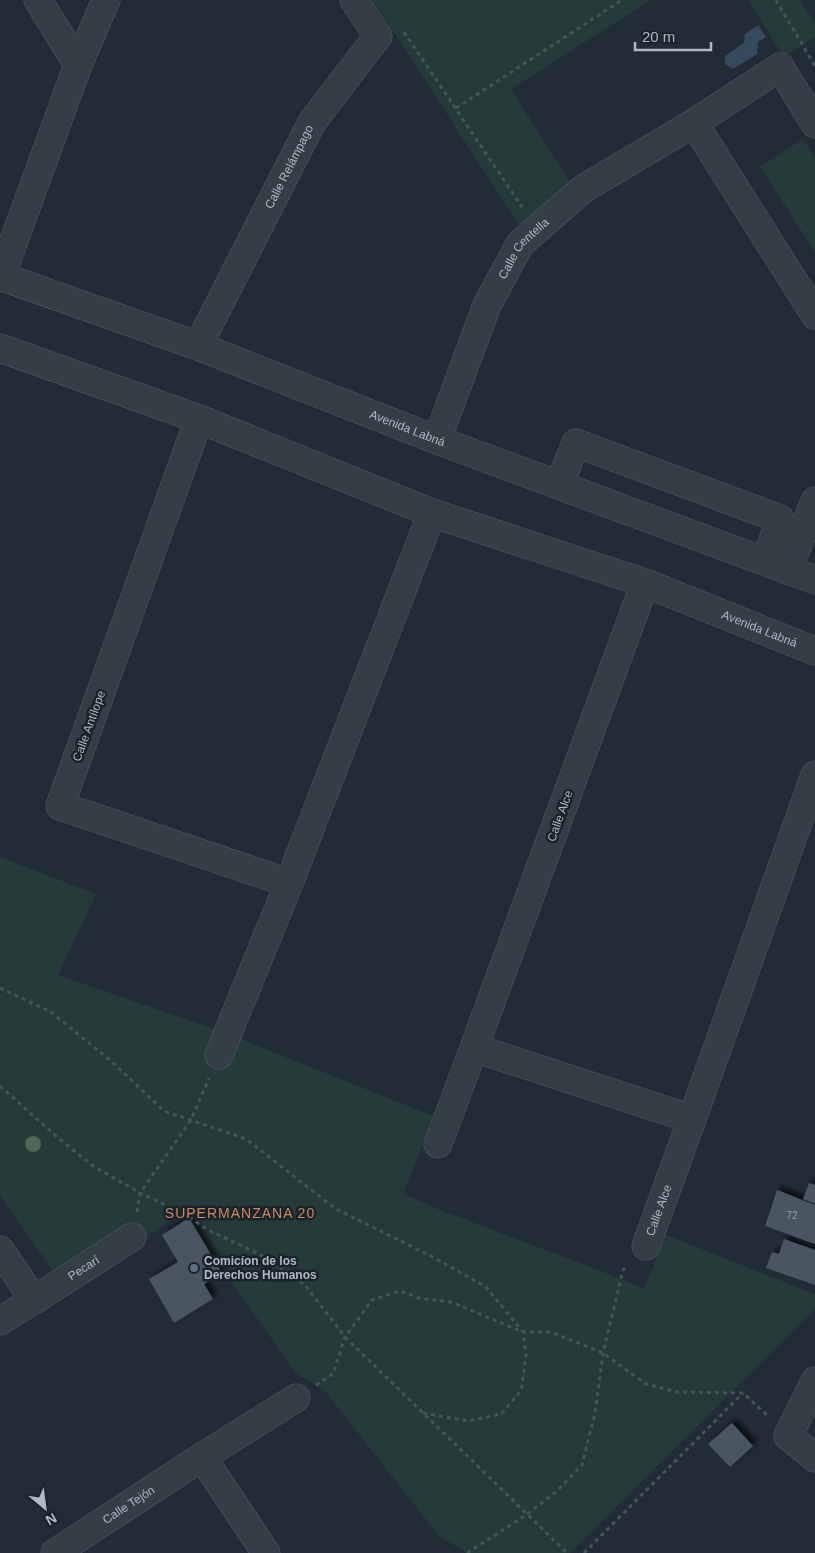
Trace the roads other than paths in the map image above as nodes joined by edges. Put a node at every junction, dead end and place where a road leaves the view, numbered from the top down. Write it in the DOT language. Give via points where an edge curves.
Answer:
graph roads {
  1 [pos="38,0"];
  2 [pos="106,0"];
  3 [pos="354,0"];
  4 [pos="78,65"];
  5 [pos="694,123"];
  6 [pos="815,124"];
  7 [pos="0,276"];
  8 [pos="815,315"];
  9 [pos="198,346"];
  10 [pos="0,348"];
  11 [pos="199,419"];
  12 [pos="437,440"];
  13 [pos="559,485"];
  14 [pos="815,501"];
  15 [pos="432,513"];
  16 [pos="775,558"];
  17 [pos="815,580"];
  18 [pos="645,583"];
  19 [pos="815,651"];
  20 [pos="815,775"];
  21 [pos="289,883"];
  22 [pos="474,1048"];
  23 [pos="219,1055"];
  24 [pos="692,1119"];
  25 [pos="438,1144"];
  26 [pos="132,1237"];
  27 [pos="646,1246"];
  28 [pos="0,1250"];
  29 [pos="34,1300"];
  30 [pos="0,1321"];
  31 [pos="815,1381"];
  32 [pos="296,1398"];
  33 [pos="202,1457"];
  34 [pos="815,1458"];
  35 [pos="55,1553"];
  36 [pos="266,1553"];
  1 -- 4 [label="street"];
  2 -- 4 [label="street"];
  3 -- 9 [label="street, Calle Relámpago" via="378,36 312,122"];
  4 -- 7 [label="street"];
  5 -- 6 [label="street, Calle Centella" via="780,67"];
  5 -- 8 [label="street"];
  5 -- 12 [label="street, Calle Centella" via="582,189 520,244 487,305"];
  7 -- 9 [label="street, Avenida Labná"];
  9 -- 12 [label="street, Avenida Labná"];
  10 -- 11 [label="street, Avenida Labná"];
  11 -- 15 [label="street, Avenida Labná"];
  11 -- 21 [label="street, Calle Antílope" via="60,806"];
  12 -- 13 [label="street, Avenida Labná"];
  13 -- 16 [label="street, Avenida Labná"];
  13 -- 16 [label="street" via="576,443 780,519"];
  14 -- 16 [label="street"];
  15 -- 18 [label="street, Avenida Labná"];
  15 -- 21 [label="street"];
  16 -- 17 [label="street, Avenida Labná"];
  18 -- 19 [label="street, Avenida Labná"];
  18 -- 22 [label="street, Calle Alce"];
  20 -- 24 [label="street, Calle Alce"];
  21 -- 23 [label="street"];
  22 -- 24 [label="street"];
  22 -- 25 [label="street, Calle Alce"];
  24 -- 27 [label="street, Calle Alce"];
  26 -- 29 [label="street, Pecarí"];
  28 -- 29 [label="street"];
  29 -- 30 [label="street, Pecarí"];
  31 -- 34 [label="street" via="788,1436"];
  32 -- 33 [label="street, Calle Tejón"];
  33 -- 35 [label="street, Calle Tejón"];
  33 -- 36 [label="street"];
}
